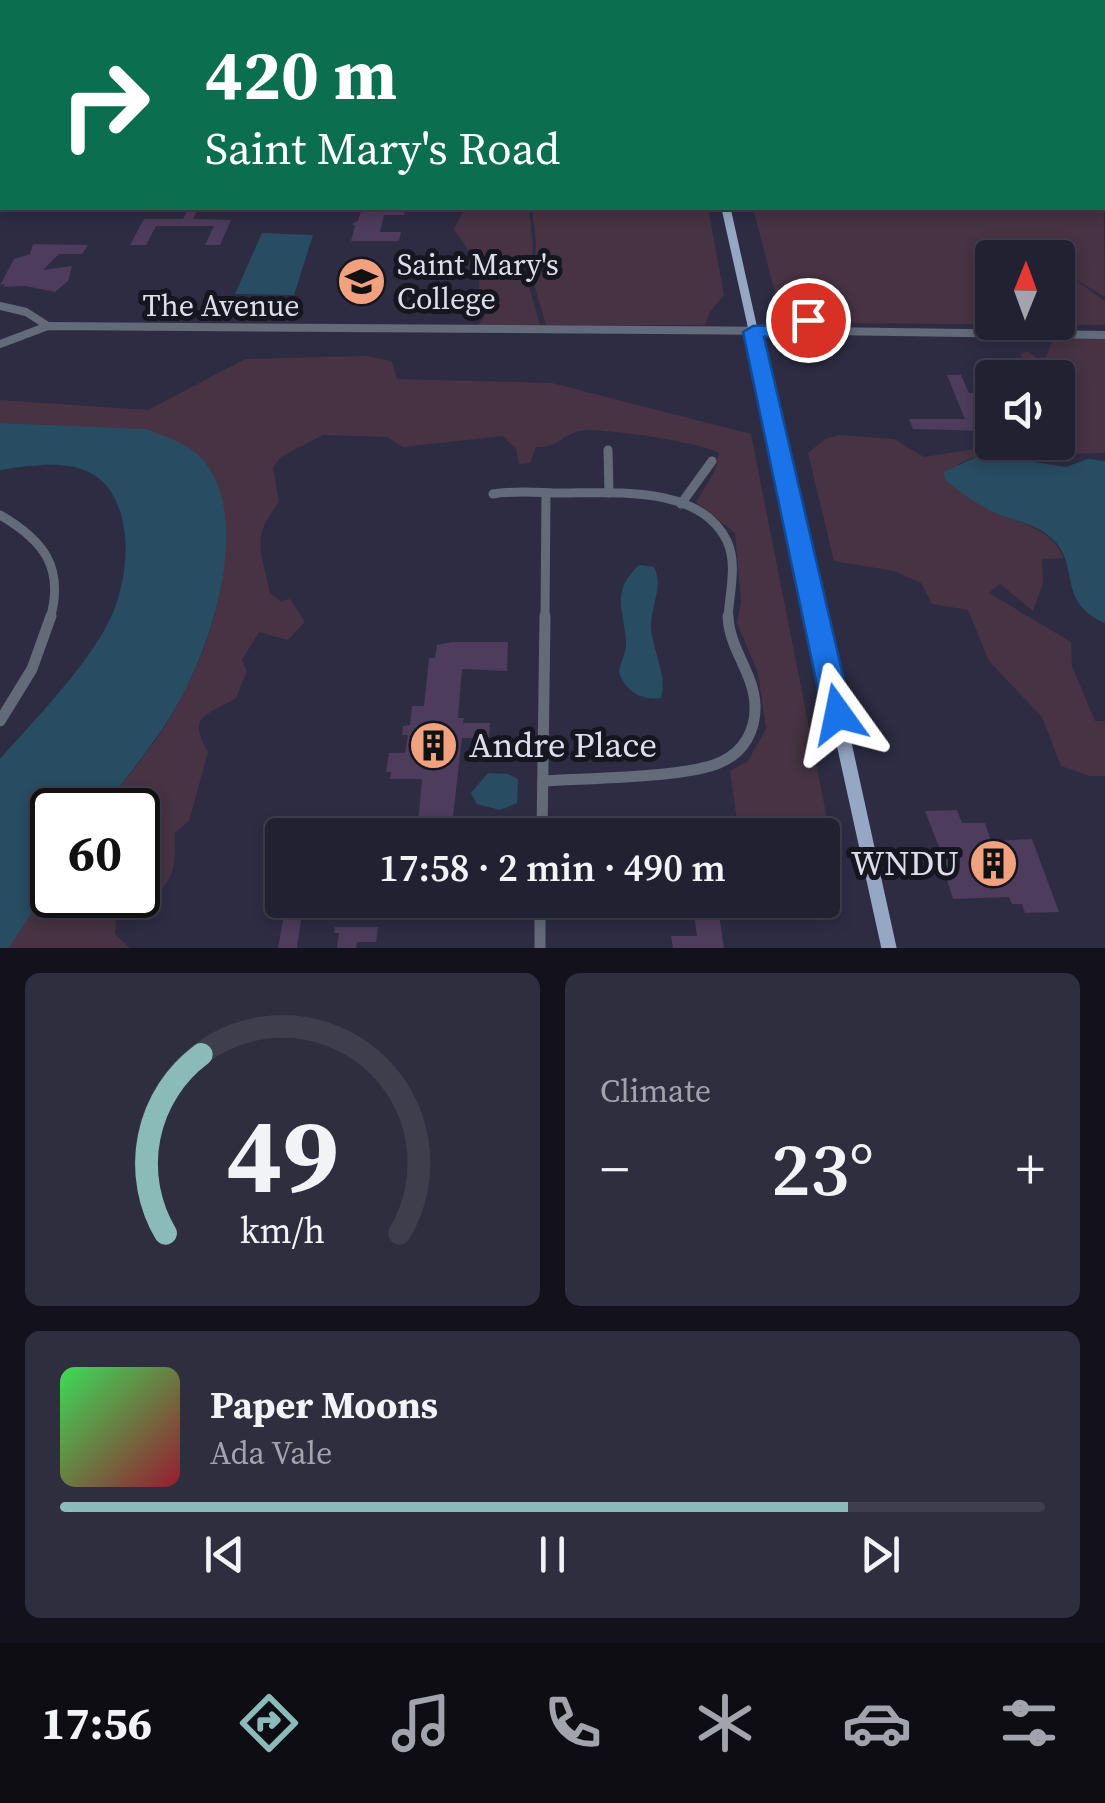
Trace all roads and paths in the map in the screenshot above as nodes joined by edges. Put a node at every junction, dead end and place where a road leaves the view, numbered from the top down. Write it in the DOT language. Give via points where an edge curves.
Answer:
graph roads {
  1 [pos="726,210"];
  2 [pos="0,306"];
  3 [pos="48,326"];
  4 [pos="794,330"];
  5 [pos="813,331"];
  6 [pos="753,332"];
  7 [pos="1105,335"];
  8 [pos="0,344"];
  9 [pos="608,450"];
  10 [pos="712,461"];
  11 [pos="546,493"];
  12 [pos="492,494"];
  13 [pos="609,494"];
  14 [pos="681,504"];
  15 [pos="0,515"];
  16 [pos="0,722"];
  17 [pos="543,781"];
  18 [pos="542,818"];
  19 [pos="540,918"];
  20 [pos="540,948"];
  21 [pos="889,948"];
  1 -- 6 [label="main road"];
  2 -- 3 [label="street"];
  3 -- 6 [label="street, The Avenue"];
  3 -- 8 [label="street"];
  4 -- 5 [label="street"];
  4 -- 6 [label="street, The Avenue"];
  5 -- 7 [label="street"];
  6 -- 21 [label="main road"];
  9 -- 13 [label="street"];
  10 -- 14 [label="street"];
  11 -- 12 [label="street"];
  11 -- 13 [label="street"];
  11 -- 17 [label="street"];
  13 -- 14 [label="street"];
  14 -- 17 [label="street" via="709,520 728,544 734,578 728,623 750,681 752,735 741,752 718,766"];
  15 -- 16 [label="street" via="20,523 46,549 56,592 38,658"];
  17 -- 18 [label="street"];
  19 -- 20 [label="street"];
}
